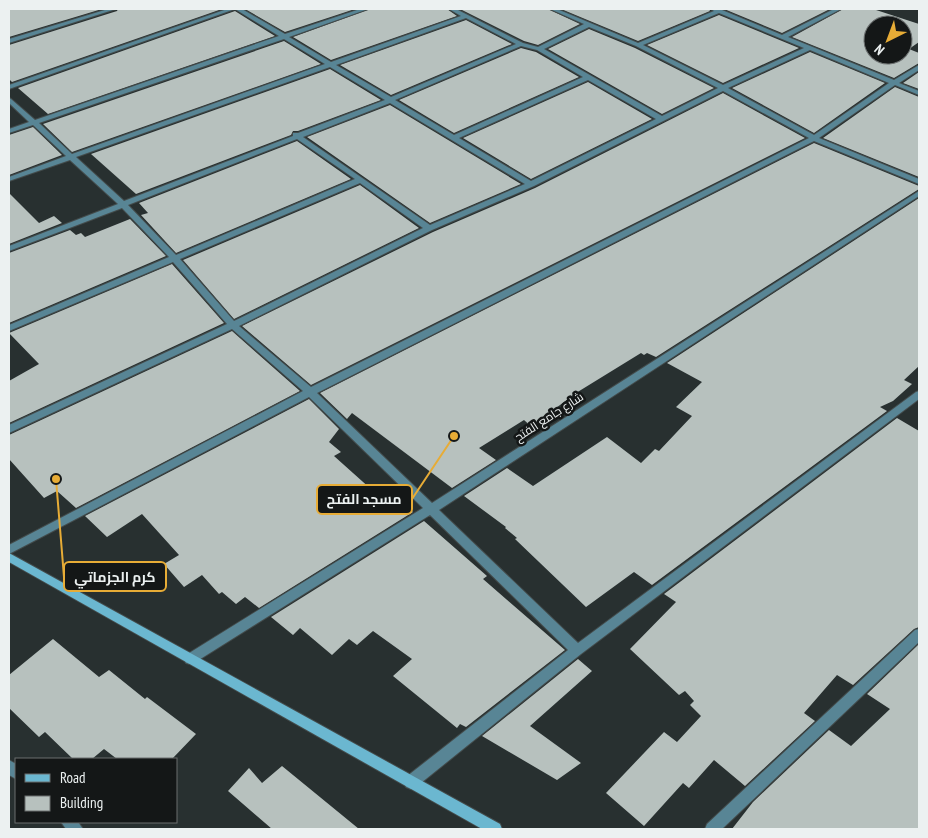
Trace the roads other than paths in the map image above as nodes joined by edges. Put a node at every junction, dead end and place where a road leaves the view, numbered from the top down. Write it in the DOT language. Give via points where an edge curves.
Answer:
graph roads {
  1 [pos="113,9"];
  2 [pos="232,9"];
  3 [pos="238,9"];
  4 [pos="365,9"];
  5 [pos="452,9"];
  6 [pos="553,9"];
  7 [pos="572,9"];
  8 [pos="838,9"];
  9 [pos="717,10"];
  10 [pos="562,12"];
  11 [pos="466,16"];
  12 [pos="588,25"];
  13 [pos="284,36"];
  14 [pos="783,37"];
  15 [pos="9,41"];
  16 [pos="521,44"];
  17 [pos="638,45"];
  18 [pos="810,48"];
  19 [pos="539,49"];
  20 [pos="330,63"];
  21 [pos="919,68"];
  22 [pos="589,77"];
  23 [pos="894,83"];
  24 [pos="9,87"];
  25 [pos="723,88"];
  26 [pos="919,93"];
  27 [pos="9,100"];
  28 [pos="390,100"];
  29 [pos="662,119"];
  30 [pos="33,122"];
  31 [pos="9,131"];
  32 [pos="296,135"];
  33 [pos="454,138"];
  34 [pos="814,138"];
  35 [pos="70,158"];
  36 [pos="9,179"];
  37 [pos="360,180"];
  38 [pos="919,182"];
  39 [pos="531,184"];
  40 [pos="919,193"];
  41 [pos="122,204"];
  42 [pos="429,228"];
  43 [pos="9,249"];
  44 [pos="174,258"];
  45 [pos="233,324"];
  46 [pos="9,328"];
  47 [pos="310,392"];
  48 [pos="919,394"];
  49 [pos="914,405"];
  50 [pos="9,429"];
  51 [pos="431,509"];
  52 [pos="9,550"];
  53 [pos="9,557"];
  54 [pos="919,634"];
  55 [pos="577,650"];
  56 [pos="190,659"];
  57 [pos="411,782"];
  58 [pos="495,829"];
  59 [pos="712,829"];
  1 -- 15 [label="street"];
  2 -- 24 [label="street"];
  3 -- 13 [label="street"];
  4 -- 13 [label="street"];
  5 -- 11 [label="street"];
  6 -- 10 [label="street"];
  7 -- 10 [label="street"];
  8 -- 14 [label="street"];
  9 -- 14 [label="street"];
  9 -- 17 [label="street"];
  10 -- 12 [label="street"];
  11 -- 16 [label="street"];
  11 -- 20 [label="street"];
  12 -- 17 [label="street"];
  12 -- 19 [label="street"];
  13 -- 20 [label="street"];
  13 -- 30 [label="street"];
  14 -- 18 [label="street"];
  16 -- 19 [label="street"];
  16 -- 28 [label="street"];
  17 -- 25 [label="street"];
  18 -- 23 [label="street"];
  18 -- 25 [label="street"];
  19 -- 22 [label="street"];
  20 -- 28 [label="street"];
  20 -- 35 [label="street"];
  21 -- 23 [label="street"];
  22 -- 29 [label="street"];
  22 -- 33 [label="street"];
  23 -- 26 [label="street"];
  23 -- 34 [label="street"];
  25 -- 29 [label="street"];
  25 -- 34 [label="street"];
  27 -- 30 [label="street"];
  28 -- 32 [label="street"];
  28 -- 33 [label="street"];
  29 -- 39 [label="street"];
  30 -- 31 [label="street"];
  30 -- 35 [label="street"];
  32 -- 37 [label="street"];
  32 -- 41 [label="street"];
  33 -- 39 [label="street"];
  34 -- 38 [label="street"];
  34 -- 47 [label="street"];
  35 -- 36 [label="street"];
  35 -- 41 [label="street"];
  37 -- 42 [label="street"];
  37 -- 44 [label="street"];
  39 -- 42 [label="street"];
  40 -- 51 [label="street, شارع جامع الفتح"];
  41 -- 43 [label="street"];
  41 -- 44 [label="street"];
  42 -- 45 [label="street"];
  44 -- 45 [label="street"];
  44 -- 46 [label="street"];
  45 -- 47 [label="street"];
  45 -- 50 [label="street"];
  47 -- 51 [label="street"];
  47 -- 52 [label="street"];
  48 -- 49 [label="street"];
  49 -- 55 [label="street"];
  51 -- 55 [label="street"];
  51 -- 56 [label="street, شارع جامع الفتح"];
  53 -- 56 [label="main road"];
  54 -- 59 [label="street"];
  55 -- 57 [label="street"];
  56 -- 57 [label="main road"];
  57 -- 58 [label="main road"];
}
